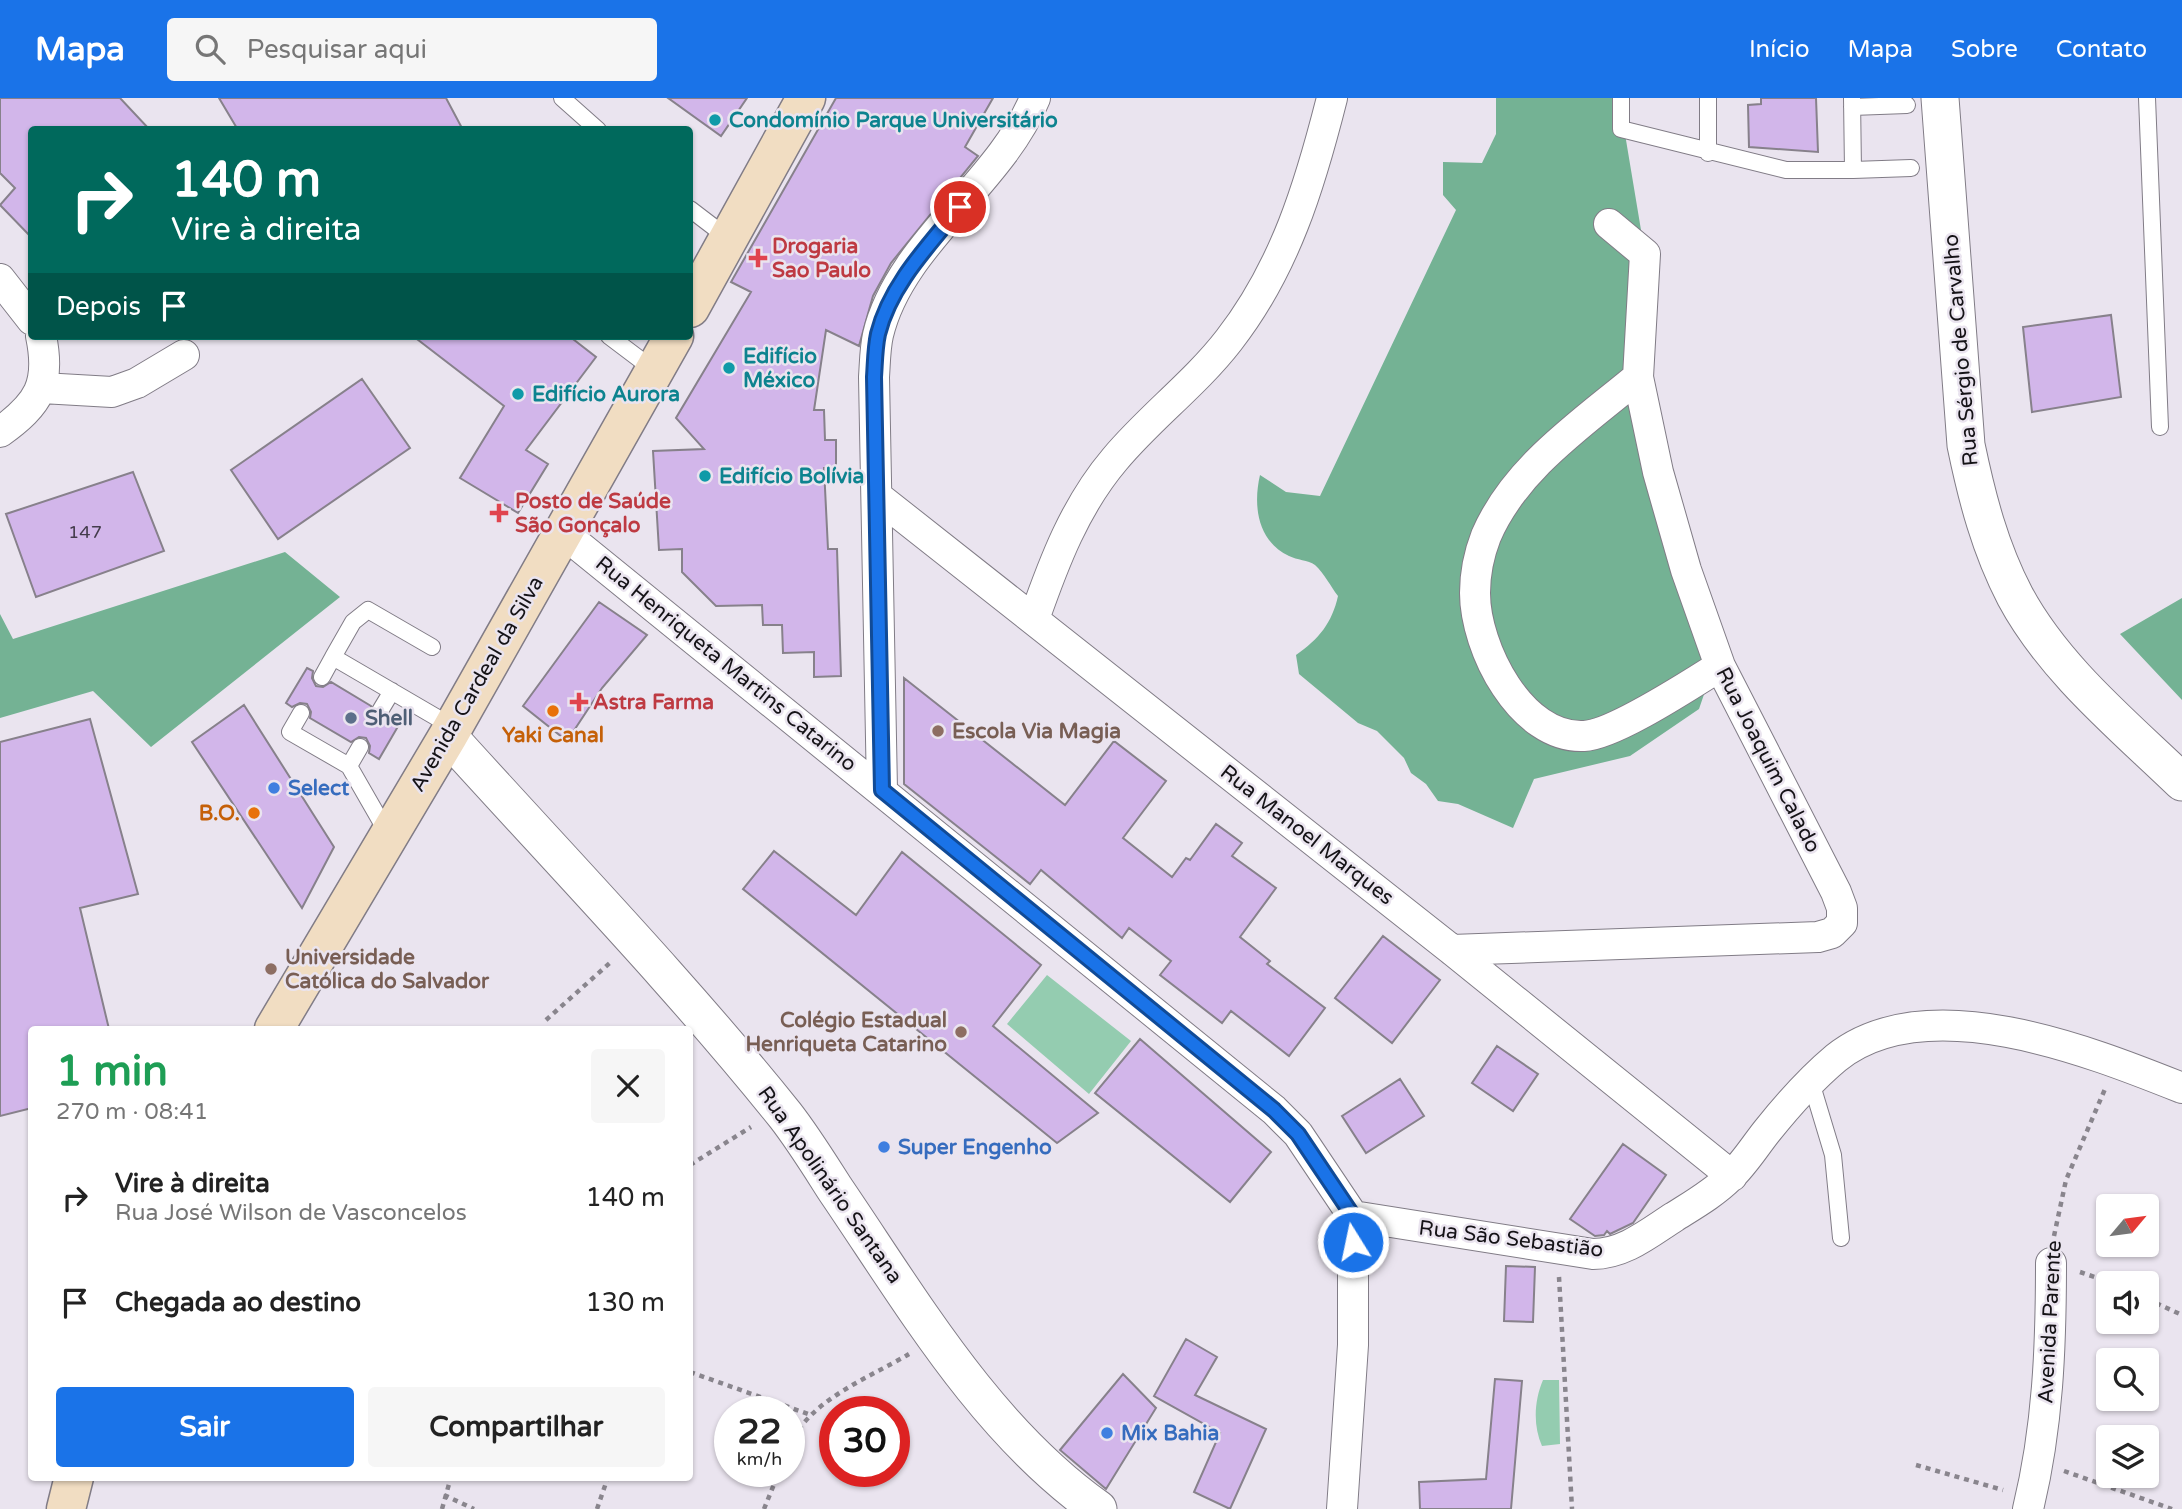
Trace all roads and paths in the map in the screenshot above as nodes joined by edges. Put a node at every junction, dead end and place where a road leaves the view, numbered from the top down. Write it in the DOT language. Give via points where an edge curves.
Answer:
graph roads {
  1 [pos="562,98"];
  2 [pos="806,98"];
  3 [pos="1035,98"];
  4 [pos="1332,98"];
  5 [pos="1621,98"];
  6 [pos="1708,98"];
  7 [pos="2147,98"];
  8 [pos="1924,102"];
  9 [pos="1852,103"];
  10 [pos="594,126"];
  11 [pos="1708,153"];
  12 [pos="1912,168"];
  13 [pos="1853,170"];
  14 [pos="693,211"];
  15 [pos="1609,224"];
  16 [pos="728,238"];
  17 [pos="0,279"];
  18 [pos="693,302"];
  19 [pos="28,315"];
  20 [pos="42,340"];
  21 [pos="614,340"];
  22 [pos="672,340"];
  23 [pos="190,345"];
  24 [pos="655,371"];
  25 [pos="1638,377"];
  26 [pos="42,388"];
  27 [pos="2160,428"];
  28 [pos="0,432"];
  29 [pos="878,497"];
  30 [pos="563,533"];
  31 [pos="1034,619"];
  32 [pos="432,647"];
  33 [pos="333,657"];
  34 [pos="1720,666"];
  35 [pos="322,677"];
  36 [pos="392,691"];
  37 [pos="380,711"];
  38 [pos="301,713"];
  39 [pos="451,731"];
  40 [pos="360,747"];
  41 [pos="349,766"];
  42 [pos="2182,782"];
  43 [pos="882,790"];
  44 [pos="389,836"];
  45 [pos="634,942"];
  46 [pos="1452,950"];
  47 [pos="546,1020"];
  48 [pos="276,1026"];
  49 [pos="2117,1062"];
  50 [pos="1811,1083"];
  51 [pos="2182,1088"];
  52 [pos="778,1107"];
  53 [pos="693,1163"];
  54 [pos="1732,1176"];
  55 [pos="1353,1216"];
  56 [pos="1841,1238"];
  57 [pos="1558,1248"];
  58 [pos="2051,1263"];
  59 [pos="2159,1304"];
  60 [pos="2182,1315"];
  61 [pos="937,1338"];
  62 [pos="693,1373"];
  63 [pos="811,1415"];
  64 [pos="805,1424"];
  65 [pos="2038,1462"];
  66 [pos="1916,1465"];
  67 [pos="73,1481"];
  68 [pos="449,1481"];
  69 [pos="607,1481"];
  70 [pos="773,1487"];
  71 [pos="444,1495"];
  72 [pos="2030,1503"];
  73 [pos="66,1509"];
  74 [pos="442,1509"];
  75 [pos="474,1509"];
  76 [pos="597,1509"];
  77 [pos="764,1509"];
  78 [pos="1098,1509"];
  79 [pos="1342,1509"];
  80 [pos="1572,1509"];
  81 [pos="2172,1509"];
  1 -- 10 [label="lane"];
  2 -- 16 [label="main road"];
  3 -- 29 [label="street" via="1005,153 915,261 878,334 874,377"];
  4 -- 31 [label="street" via="1304,202 1259,295 1192,384 1116,458 1086,497"];
  5 -- 11 [label="lane" via="1621,130"];
  6 -- 11 [label="lane"];
  7 -- 27 [label="lane"];
  8 -- 9 [label="lane"];
  8 -- 42 [label="street, Rua Sérgio de Carvalho" via="1966,445 1995,554 2017,599 2047,643"];
  9 -- 13 [label="lane"];
  11 -- 13 [label="lane" via="1786,170"];
  12 -- 13 [label="lane"];
  14 -- 16 [label="lane"];
  15 -- 25 [label="street, Rua Joaquim Calado" via="1645,254"];
  16 -- 18 [label="main road"];
  17 -- 19 [label="street"];
  20 -- 26 [label="street" via="46,362"];
  21 -- 24 [label="lane"];
  22 -- 24 [label="main road, Avenida Cardeal da Silva"];
  23 -- 26 [label="street" via="136,383 112,392"];
  24 -- 30 [label="main road, Avenida Cardeal da Silva"];
  25 -- 34 [label="street, Rua Joaquim Calado" via="1658,472"];
  25 -- 34 [label="street" via="1525,475 1503,504 1477,567 1479,620 1503,681 1521,708 1547,729 1568,737 1588,736 1619,724"];
  26 -- 28 [label="street" via="30,408"];
  29 -- 31 [label="street, Rua Manoel Marques"];
  29 -- 43 [label="street"];
  30 -- 39 [label="main road, Avenida Cardeal da Silva"];
  30 -- 43 [label="street, Rua Henriqueta Martins Catarino"];
  31 -- 46 [label="street, Rua Manoel Marques"];
  32 -- 33 [label="lane" via="368,610 354,622"];
  33 -- 35 [label="lane"];
  33 -- 36 [label="lane"];
  34 -- 46 [label="street, Rua Joaquim Calado" via="1836,892 1842,922 1832,933 1696,943"];
  36 -- 37 [label="lane"];
  36 -- 39 [label="lane"];
  38 -- 41 [label="lane" via="290,732"];
  39 -- 44 [label="main road, Avenida Cardeal da Silva"];
  39 -- 45 [label="street, Rua Apolinário Santana"];
  40 -- 41 [label="lane"];
  41 -- 44 [label="lane"];
  43 -- 55 [label="street, Rua Henriqueta Martins Catarino" via="1274,1110 1298,1134"];
  44 -- 48 [label="main road, Avenida Cardeal da Silva"];
  45 -- 47 [label="path"];
  45 -- 52 [label="street, Rua Apolinário Santana"];
  46 -- 54 [label="street, Rua Manoel Marques"];
  49 -- 50 [label="street, Rua São Sebastião" via="2030,1037 1933,1025 1867,1040 1837,1057"];
  49 -- 51 [label="street, Rua São Sebastião"];
  49 -- 58 [label="path, Avenida Parente" via="2066,1180"];
  50 -- 54 [label="street, Rua São Sebastião"];
  50 -- 56 [label="lane" via="1833,1155"];
  52 -- 53 [label="path"];
  52 -- 61 [label="street, Rua Apolinário Santana"];
  54 -- 57 [label="street, Rua São Sebastião" via="1615,1251 1593,1254"];
  55 -- 57 [label="street, Rua São Sebastião"];
  55 -- 79 [label="street" via="1353,1345"];
  57 -- 80 [label="path"];
  58 -- 65 [label="street, Avenida Parente" via="2050,1373"];
  59 -- 60 [label="path"];
  61 -- 63 [label="path"];
  61 -- 78 [label="street, Rua Apolinário Santana" via="1018,1442"];
  62 -- 63 [label="path"];
  63 -- 64 [label="path"];
  65 -- 72 [label="street, Avenida Parente"];
  65 -- 81 [label="path"];
  66 -- 72 [label="path"];
  67 -- 73 [label="main road"];
  68 -- 71 [label="path"];
  69 -- 76 [label="path"];
  70 -- 77 [label="path"];
  71 -- 74 [label="path"];
  71 -- 75 [label="path"];
}
